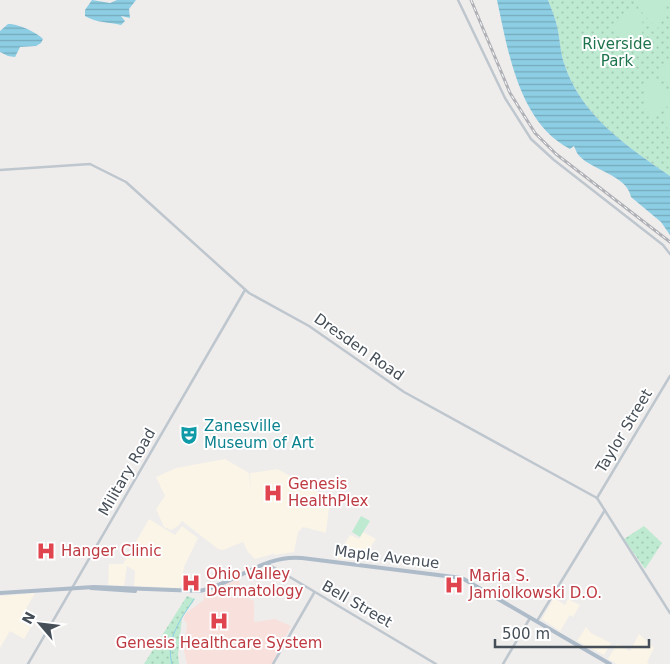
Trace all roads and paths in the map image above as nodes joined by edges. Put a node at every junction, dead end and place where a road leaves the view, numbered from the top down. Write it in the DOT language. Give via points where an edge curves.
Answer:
graph roads {
  1 [pos="458,0"];
  2 [pos="0,170"];
  3 [pos="670,254"];
  4 [pos="245,290"];
  5 [pos="670,376"];
  6 [pos="597,498"];
  7 [pos="605,510"];
  8 [pos="277,559"];
  9 [pos="267,563"];
  10 [pos="274,569"];
  11 [pos="73,587"];
  12 [pos="0,593"];
  13 [pos="314,593"];
  14 [pos="670,612"];
  15 [pos="530,617"];
  16 [pos="537,621"];
  17 [pos="28,664"];
  18 [pos="273,664"];
  19 [pos="436,664"];
  20 [pos="503,664"];
  21 [pos="610,664"];
  1 -- 3 [label="street" via="505,98 531,139"];
  2 -- 4 [label="street, Dresden Road" via="77,164 98,166 130,186"];
  4 -- 6 [label="street, Dresden Road" via="309,326 404,392"];
  4 -- 11 [label="street, Military Road"];
  5 -- 6 [label="street, Taylor Street"];
  6 -- 7 [label="street, Dresden Road"];
  7 -- 14 [label="street, Dresden Road"];
  7 -- 16 [label="street"];
  8 -- 9 [label="main road, Maple Avenue"];
  8 -- 10 [label="street"];
  8 -- 15 [label="main road, Maple Avenue" via="298,558 454,576 468,580"];
  9 -- 10 [label="street, Bell Street"];
  9 -- 11 [label="main road, Maple Avenue" via="203,590"];
  10 -- 13 [label="street, Bell Street"];
  11 -- 12 [label="main road, Maple Avenue"];
  11 -- 17 [label="street, Military Road"];
  13 -- 18 [label="street"];
  13 -- 19 [label="street, Bell Street"];
  15 -- 16 [label="main road, Maple Avenue"];
  15 -- 20 [label="street"];
  16 -- 21 [label="main road, Maple Avenue"];
}
